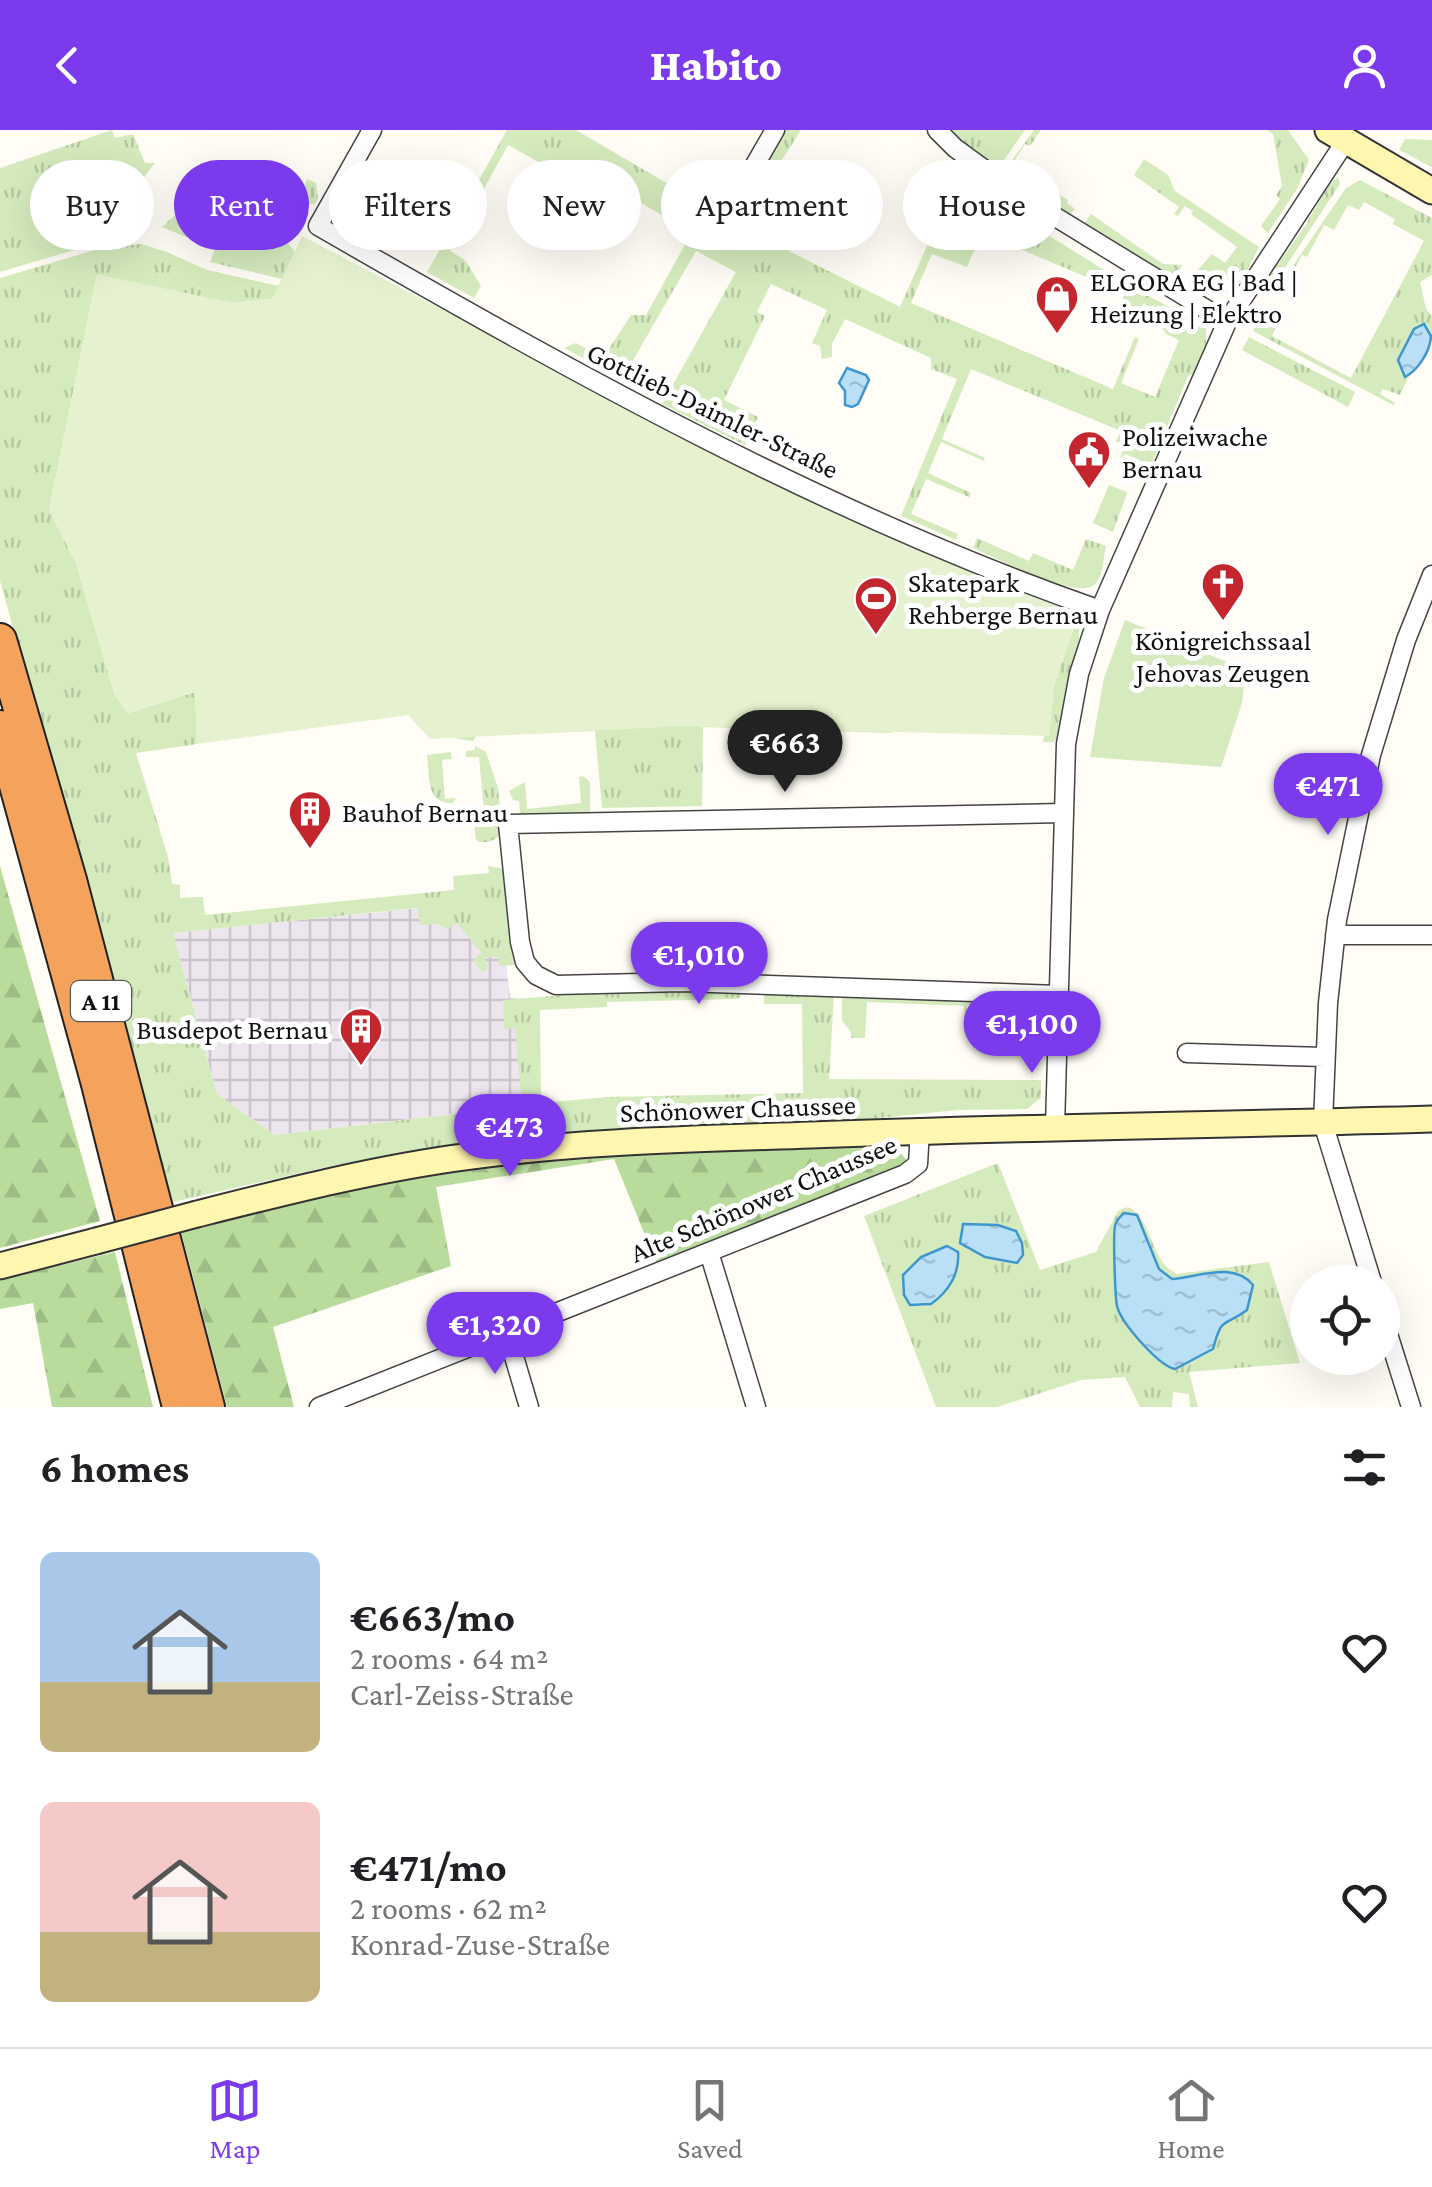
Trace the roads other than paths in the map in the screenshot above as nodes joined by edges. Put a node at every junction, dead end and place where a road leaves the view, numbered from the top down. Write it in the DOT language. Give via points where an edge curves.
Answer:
graph roads {
  1 [pos="372,130"];
  2 [pos="775,130"];
  3 [pos="937,130"];
  4 [pos="1336,136"];
  5 [pos="758,160"];
  6 [pos="1432,191"];
  7 [pos="1228,322"];
  8 [pos="1432,575"];
  9 [pos="1100,610"];
  10 [pos="0,640"];
  11 [pos="0,726"];
  12 [pos="1064,813"];
  13 [pos="1335,935"];
  14 [pos="1432,935"];
  15 [pos="1058,994"];
  16 [pos="1188,1053"];
  17 [pos="1326,1057"];
  18 [pos="1432,1119"];
  19 [pos="1322,1123"];
  20 [pos="1055,1127"];
  21 [pos="920,1130"];
  22 [pos="710,1252"];
  23 [pos="1367,1265"];
  24 [pos="0,1266"];
  25 [pos="507,1333"];
  26 [pos="1400,1370"];
  27 [pos="180,1407"];
  28 [pos="208,1407"];
  29 [pos="319,1407"];
  30 [pos="530,1407"];
  31 [pos="756,1407"];
  32 [pos="1412,1407"];
  1 -- 9 [label="street, Gottlieb-Daimler-Straße" via="318,226 761,468"];
  2 -- 5 [label="street"];
  3 -- 7 [label="street" via="1018,194"];
  4 -- 6 [label="main road"];
  4 -- 7 [label="street"];
  7 -- 9 [label="street"];
  8 -- 13 [label="street" via="1371,755"];
  9 -- 12 [label="street" via="1073,700"];
  10 -- 28 [label="highway, A 11"];
  11 -- 27 [label="highway, A 11"];
  12 -- 15 [label="street"];
  12 -- 15 [label="street" via="508,824 520,942 536,975 556,985 682,982"];
  13 -- 14 [label="street"];
  13 -- 17 [label="street"];
  15 -- 20 [label="street"];
  16 -- 17 [label="street"];
  17 -- 19 [label="street"];
  18 -- 19 [label="main road, Schönower Chaussee"];
  19 -- 20 [label="main road, Schönower Chaussee"];
  19 -- 23 [label="street"];
  20 -- 21 [label="main road, Schönower Chaussee"];
  21 -- 22 [label="street, Alte Schönower Chaussee" via="918,1164 905,1174"];
  21 -- 24 [label="main road, Schönower Chaussee, bridge" via="636,1141 470,1156 360,1175"];
  22 -- 25 [label="street, Alte Schönower Chaussee"];
  22 -- 31 [label="street"];
  25 -- 29 [label="street, Alte Schönower Chaussee"];
  25 -- 30 [label="street"];
  26 -- 32 [label="street"];
}
